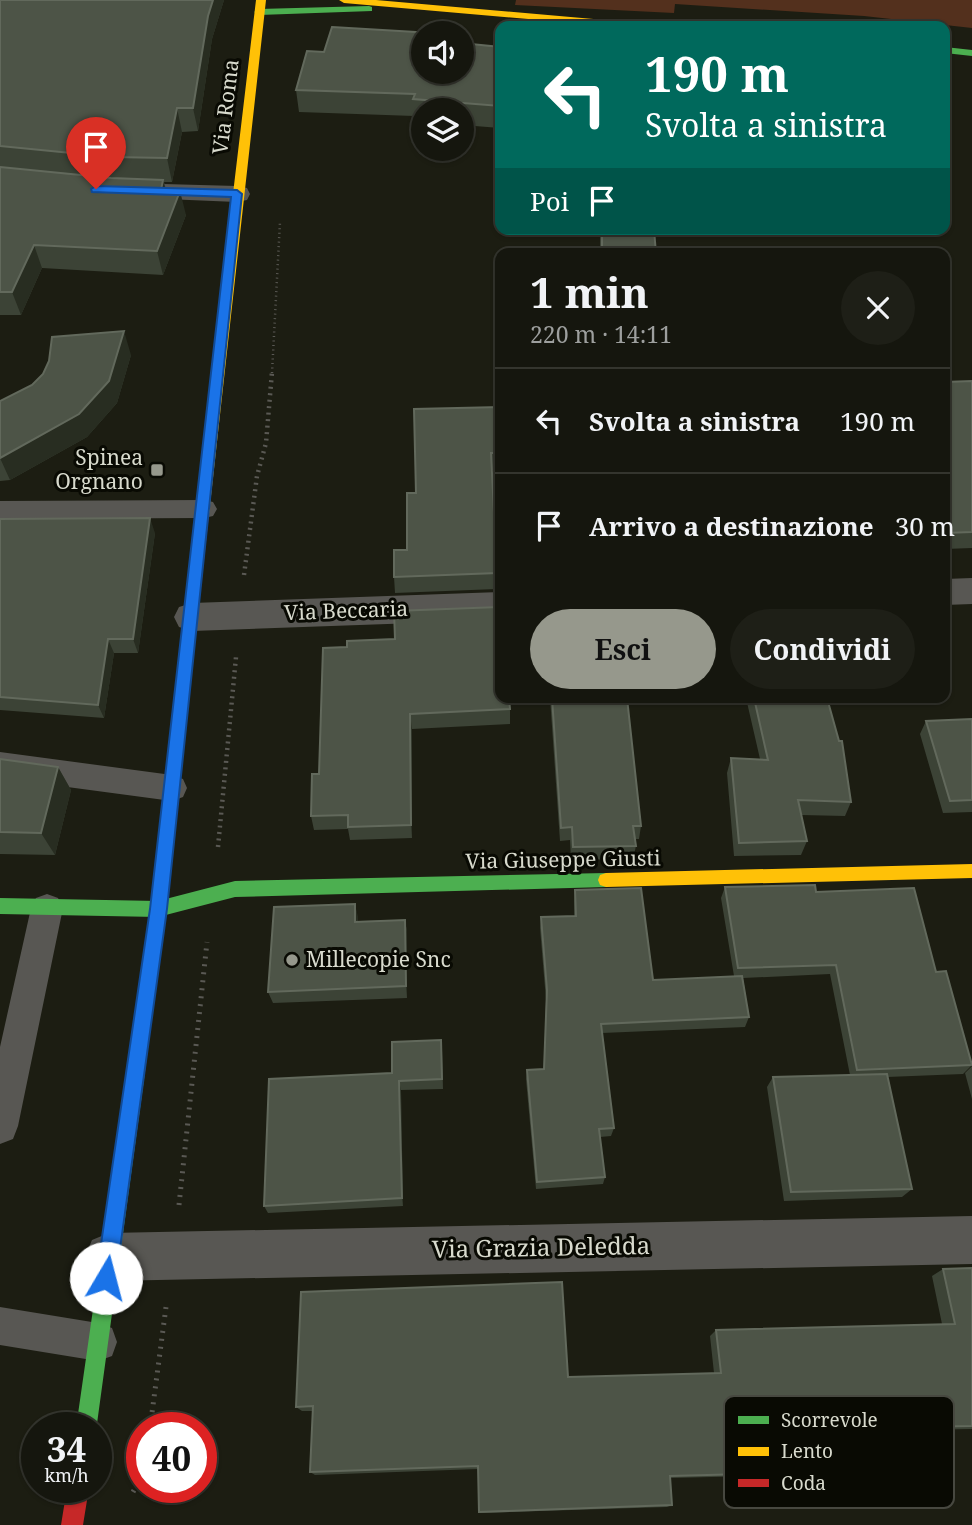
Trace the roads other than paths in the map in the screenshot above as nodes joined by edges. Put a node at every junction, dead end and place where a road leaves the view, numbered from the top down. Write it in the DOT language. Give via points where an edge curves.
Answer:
graph roads {
  1 [pos="344,0"];
  2 [pos="260,6"];
  3 [pos="414,8"];
  4 [pos="576,21"];
  5 [pos="950,51"];
  6 [pos="972,53"];
  7 [pos="105,190"];
  8 [pos="237,194"];
  9 [pos="204,509"];
  10 [pos="0,510"];
  11 [pos="972,591"];
  12 [pos="950,592"];
  13 [pos="495,606"];
  14 [pos="191,617"];
  15 [pos="0,765"];
  16 [pos="172,788"];
  17 [pos="972,871"];
  18 [pos="0,906"];
  19 [pos="47,908"];
  20 [pos="159,909"];
  21 [pos="0,1126"];
  22 [pos="972,1240"];
  23 [pos="109,1257"];
  24 [pos="0,1326"];
  25 [pos="98,1342"];
  26 [pos="89,1412"];
  27 [pos="76,1503"];
  28 [pos="72,1525"];
  1 -- 3 [label="street"];
  2 -- 3 [label="street"];
  2 -- 8 [label="street, Via Roma"];
  3 -- 4 [label="street"];
  5 -- 6 [label="street"];
  7 -- 8 [label="street"];
  8 -- 9 [label="street, Via Roma"];
  9 -- 10 [label="lane"];
  9 -- 14 [label="street, Via Roma"];
  11 -- 12 [label="street"];
  13 -- 14 [label="street, Via Beccaria"];
  14 -- 16 [label="street, Via Roma"];
  15 -- 16 [label="lane"];
  16 -- 20 [label="street, Via Roma"];
  17 -- 20 [label="street, Via Giuseppe Giusti" via="235,889"];
  18 -- 19 [label="street, Via Giuseppe Giusti"];
  19 -- 20 [label="street, Via Giuseppe Giusti"];
  19 -- 21 [label="lane"];
  20 -- 23 [label="street, Via Roma"];
  22 -- 23 [label="street, Via Grazia Deledda"];
  23 -- 25 [label="street, Via Roma"];
  24 -- 25 [label="lane"];
  25 -- 26 [label="street, Via Roma"];
  27 -- 28 [label="street"];
}
